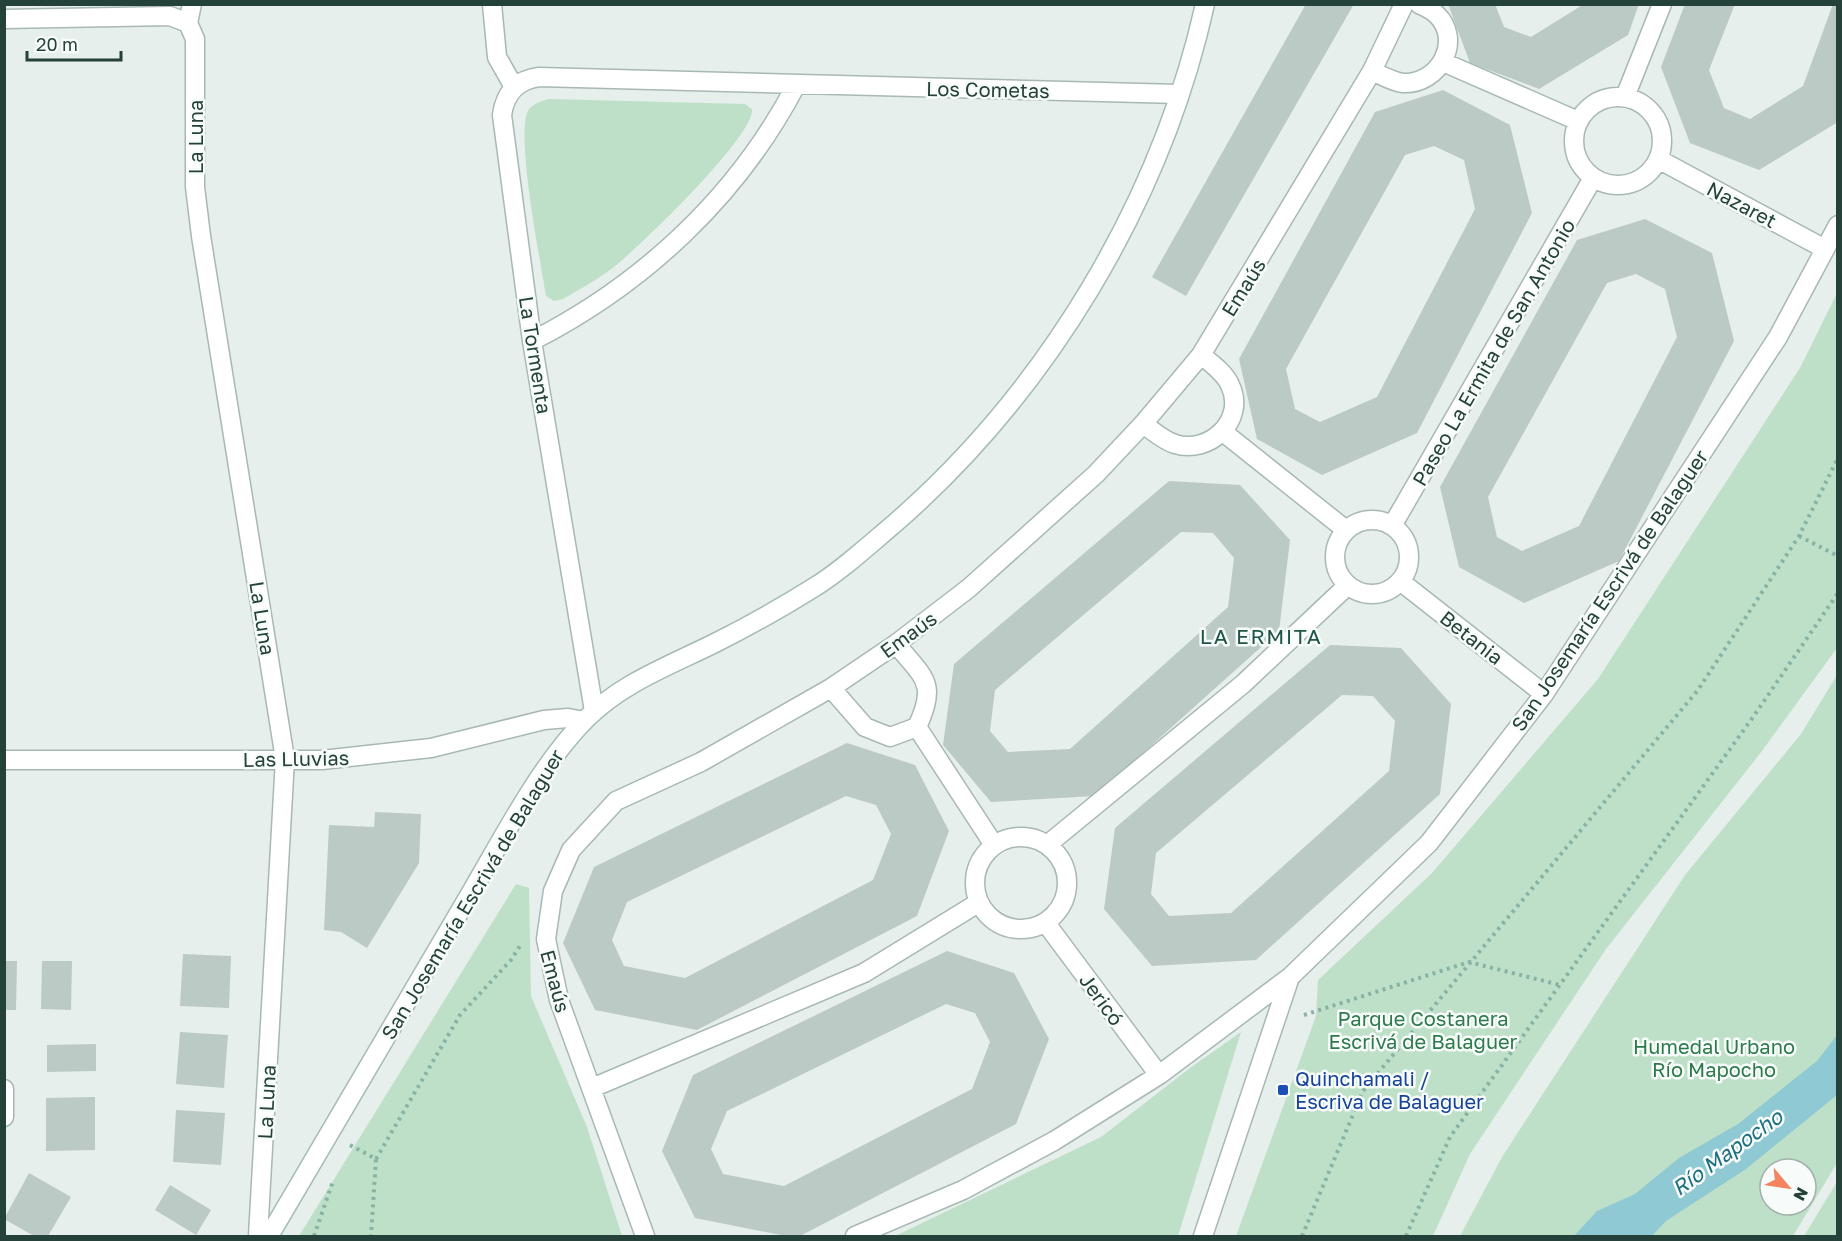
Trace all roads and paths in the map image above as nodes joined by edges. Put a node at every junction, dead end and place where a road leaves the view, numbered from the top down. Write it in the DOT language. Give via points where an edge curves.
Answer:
graph roads {
  1 [pos="492,4"];
  2 [pos="1205,4"];
  3 [pos="1404,4"];
  4 [pos="1419,4"];
  5 [pos="1662,4"];
  6 [pos="190,14"];
  7 [pos="4,19"];
  8 [pos="1443,62"];
  9 [pos="1372,71"];
  10 [pos="796,85"];
  11 [pos="514,87"];
  12 [pos="1179,94"];
  13 [pos="1625,97"];
  14 [pos="1578,121"];
  15 [pos="1658,159"];
  16 [pos="1593,178"];
  17 [pos="1838,225"];
  18 [pos="1825,249"];
  19 [pos="532,341"];
  20 [pos="1201,355"];
  21 [pos="1143,424"];
  22 [pos="1223,432"];
  23 [pos="1838,458"];
  24 [pos="1392,526"];
  25 [pos="1346,530"];
  26 [pos="1799,536"];
  27 [pos="1838,556"];
  28 [pos="1400,581"];
  29 [pos="1348,585"];
  30 [pos="1838,593"];
  31 [pos="896,644"];
  32 [pos="831,688"];
  33 [pos="1544,694"];
  34 [pos="589,716"];
  35 [pos="916,727"];
  36 [pos="285,759"];
  37 [pos="4,760"];
  38 [pos="1047,844"];
  39 [pos="994,845"];
  40 [pos="978,903"];
  41 [pos="1046,922"];
  42 [pos="523,940"];
  43 [pos="1469,962"];
  44 [pos="1290,977"];
  45 [pos="1560,985"];
  46 [pos="1275,1025"];
  47 [pos="1159,1075"];
  48 [pos="592,1088"];
  49 [pos="4,1089"];
  50 [pos="4,1118"];
  51 [pos="328,1134"];
  52 [pos="376,1159"];
  53 [pos="335,1174"];
  54 [pos="258,1236"];
  55 [pos="269,1236"];
  56 [pos="314,1236"];
  57 [pos="371,1236"];
  58 [pos="645,1236"];
  59 [pos="855,1236"];
  60 [pos="1203,1236"];
  61 [pos="1302,1236"];
  62 [pos="1406,1236"];
  1 -- 11 [label="street" via="497,57"];
  2 -- 12 [label="street, San Josemaría Escrivá de Balaguer"];
  3 -- 9 [label="street, Emaús"];
  4 -- 8 [label="street" via="1436,13 1446,27 1448,45"];
  5 -- 13 [label="street"];
  6 -- 7 [label="street"];
  6 -- 36 [label="street, La Luna" via="195,39 195,187 201,236"];
  8 -- 9 [label="street" via="1432,75 1417,82 1401,83"];
  8 -- 14 [label="street"];
  9 -- 20 [label="street, Emaús"];
  10 -- 11 [label="street, Los Cometas" via="539,77"];
  10 -- 12 [label="street, Los Cometas"];
  10 -- 19 [label="street" via="770,132 696,222 632,280"];
  11 -- 19 [label="street, La Tormenta" via="502,115"];
  12 -- 34 [label="street, San Josemaría Escrivá de Balaguer" via="1139,193 1085,295 1030,376 959,462 873,543 817,586 741,630 642,678"];
  13 -- 14 [label="street" via="1598,101"];
  13 -- 15 [label="street" via="1638,101 1657,120 1662,146"];
  14 -- 16 [label="street" via="1575,152 1583,170"];
  15 -- 16 [label="street" via="1649,172 1630,183 1607,184"];
  15 -- 18 [label="street, Nazaret"];
  16 -- 24 [label="street, Paseo La Ermita de San Antonio"];
  17 -- 18 [label="street, San Josemaría Escrivá de Balaguer"];
  18 -- 33 [label="street, San Josemaría Escrivá de Balaguer" via="1778,338"];
  19 -- 34 [label="street, La Tormenta"];
  20 -- 21 [label="street, Emaús"];
  20 -- 22 [label="street" via="1231,385 1234,410"];
  21 -- 22 [label="street" via="1173,444 1191,447 1209,443"];
  21 -- 31 [label="street, Emaús" via="1096,474 969,588"];
  22 -- 25 [label="street"];
  23 -- 26 [label="path"];
  24 -- 25 [label="street" via="1368,520"];
  24 -- 28 [label="street" via="1407,546 1407,564"];
  25 -- 29 [label="street" via="1335,552 1340,576"];
  26 -- 27 [label="path"];
  26 -- 43 [label="path" via="1698,690"];
  28 -- 29 [label="street" via="1369,594"];
  28 -- 33 [label="street, Betania"];
  29 -- 38 [label="street" via="1243,684"];
  30 -- 45 [label="path"];
  31 -- 32 [label="street, Emaús"];
  31 -- 35 [label="street" via="927,682 927,705"];
  32 -- 35 [label="street" via="865,727 890,736"];
  32 -- 48 [label="street, Emaús" via="701,762 615,801 571,850 553,891 546,939 559,1000"];
  33 -- 44 [label="street, San Josemaría Escrivá de Balaguer" via="1429,843"];
  34 -- 36 [label="street, Las Lluvias" via="544,720 482,737 386,754"];
  34 -- 51 [label="street, San Josemaría Escrivá de Balaguer" via="549,764"];
  35 -- 39 [label="street"];
  36 -- 37 [label="street, Las Lluvias"];
  36 -- 54 [label="street, La Luna"];
  38 -- 39 [label="street" via="1020,837"];
  38 -- 41 [label="street" via="1065,868 1067,884 1065,899"];
  39 -- 40 [label="street" via="976,871"];
  40 -- 41 [label="street" via="1000,925 1031,928"];
  40 -- 48 [label="street" via="864,973"];
  41 -- 47 [label="street, Jericó"];
  42 -- 52 [label="path" via="460,1015"];
  43 -- 45 [label="path"];
  43 -- 46 [label="path"];
  43 -- 61 [label="path" via="1363,1091"];
  44 -- 46 [label="street, San Josemaría Escrivá de Balaguer"];
  44 -- 47 [label="street, San Josemaría Escrivá de Balaguer"];
  45 -- 62 [label="path" via="1450,1137"];
  46 -- 60 [label="street, San Josemaría Escrivá de Balaguer"];
  47 -- 59 [label="street, San Josemaría Escrivá de Balaguer" via="1054,1141 963,1190"];
  48 -- 58 [label="street, Emaús"];
  49 -- 50 [label="street"];
  51 -- 52 [label="path"];
  51 -- 55 [label="street, San Josemaría Escrivá de Balaguer"];
  52 -- 57 [label="path"];
  53 -- 56 [label="path"];
}
